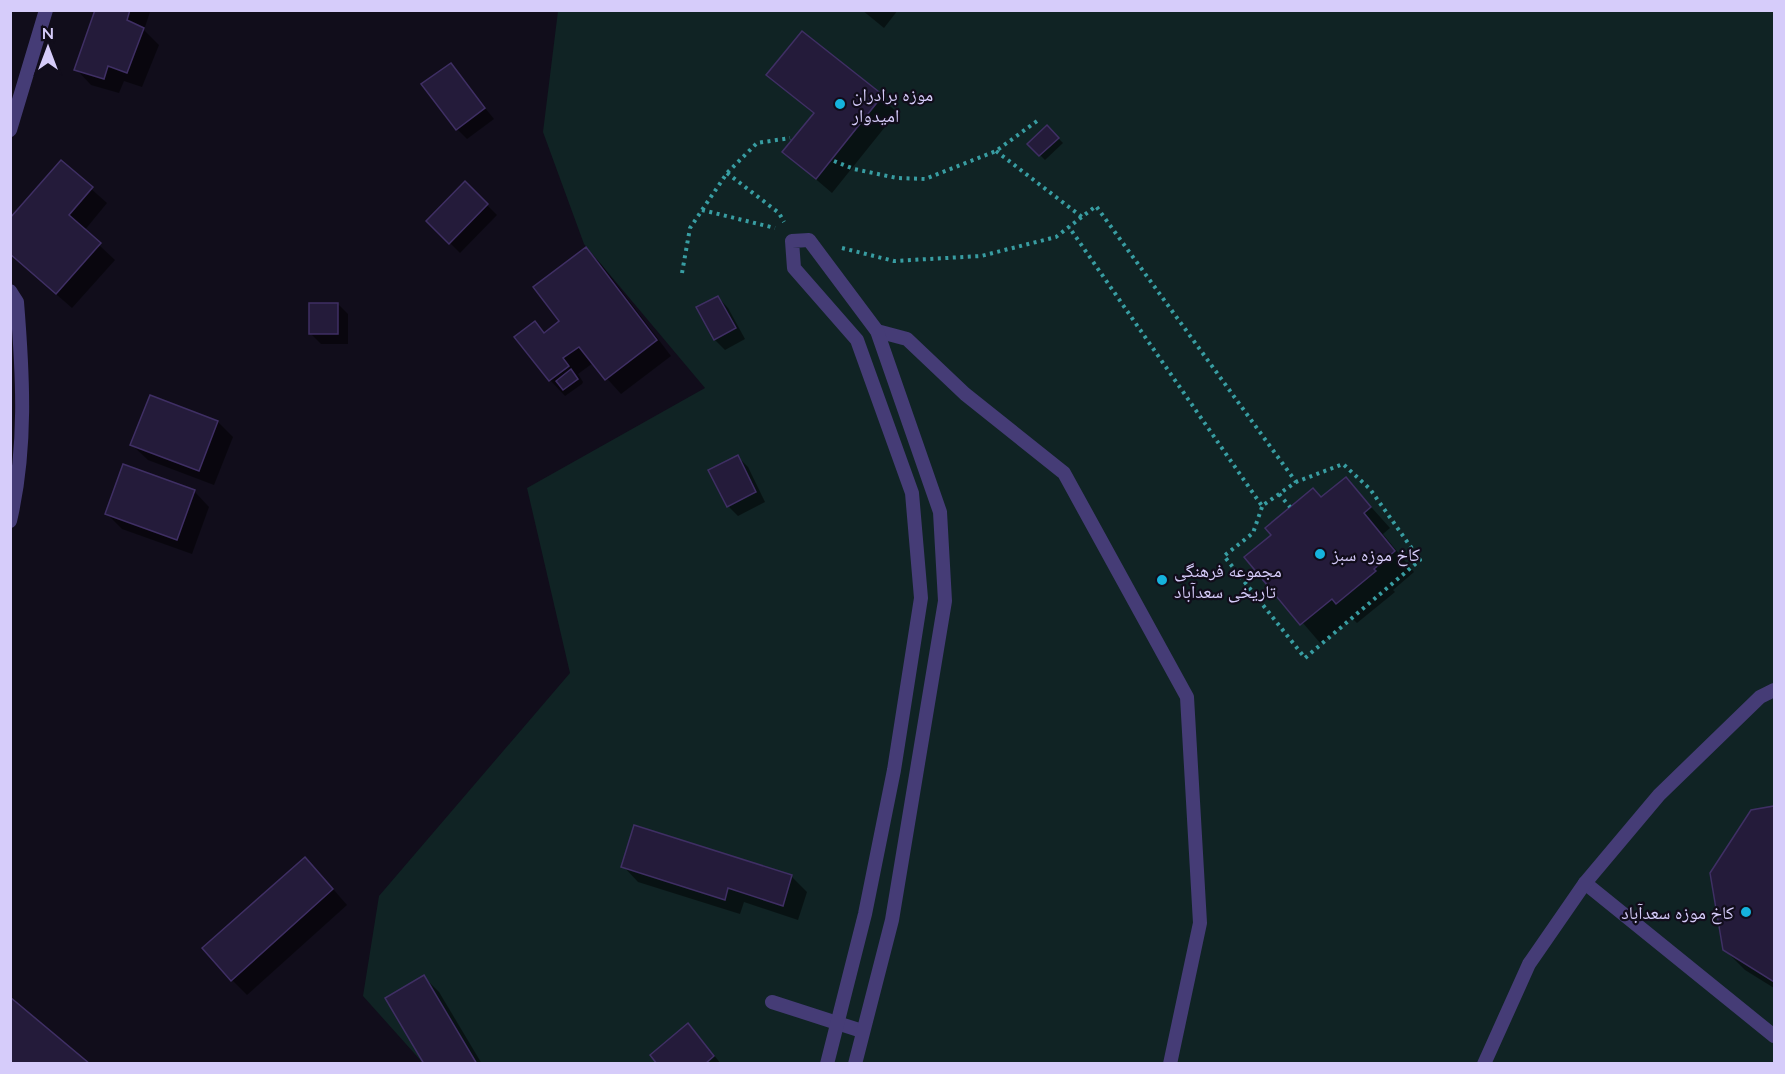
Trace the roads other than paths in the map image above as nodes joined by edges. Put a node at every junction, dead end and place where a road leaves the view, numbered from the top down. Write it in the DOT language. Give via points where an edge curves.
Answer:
graph roads {
  1 [pos="46,10"];
  2 [pos="10,130"];
  3 [pos="10,291"];
  4 [pos="877,331"];
  5 [pos="10,521"];
  6 [pos="1774,690"];
  7 [pos="1585,883"];
  8 [pos="772,1002"];
  9 [pos="836,1022"];
  10 [pos="862,1030"];
  11 [pos="1774,1036"];
  12 [pos="827,1064"];
  13 [pos="855,1064"];
  14 [pos="1170,1064"];
  15 [pos="1484,1064"];
  1 -- 2 [label="lane"];
  3 -- 5 [label="lane" via="17,302 24,388 19,483"];
  4 -- 9 [label="lane" via="809,240 790,236 794,268 857,340 861,351 912,493 921,598 894,770 865,914"];
  4 -- 10 [label="lane" via="940,512 945,601 892,920"];
  4 -- 14 [label="lane" via="907,339 965,394 1064,473 1187,697 1200,922"];
  6 -- 7 [label="lane" via="1760,697 1659,795"];
  7 -- 11 [label="lane"];
  7 -- 15 [label="lane" via="1529,964"];
  8 -- 9 [label="lane"];
  9 -- 10 [label="lane"];
  9 -- 12 [label="lane"];
  10 -- 13 [label="lane"];
}
